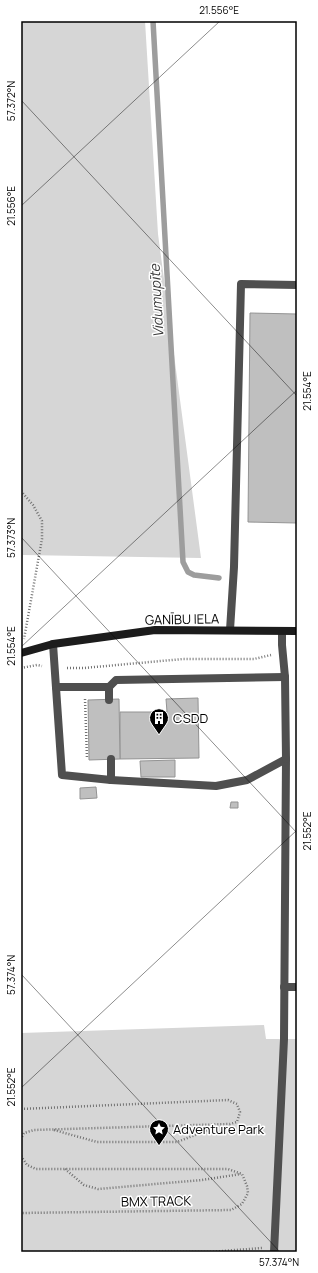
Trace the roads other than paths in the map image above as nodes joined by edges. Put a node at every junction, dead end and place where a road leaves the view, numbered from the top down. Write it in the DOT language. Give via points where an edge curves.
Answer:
graph roads {
  1 [pos="297,285"];
  2 [pos="230,630"];
  3 [pos="282,631"];
  4 [pos="297,631"];
  5 [pos="53,644"];
  6 [pos="21,653"];
  7 [pos="285,678"];
  8 [pos="56,687"];
  9 [pos="109,687"];
  10 [pos="109,700"];
  11 [pos="111,759"];
  12 [pos="286,759"];
  13 [pos="111,780"];
  14 [pos="284,987"];
  15 [pos="297,987"];
  16 [pos="274,1250"];
  1 -- 2 [label="street" via="241,284"];
  2 -- 3 [label="street, GANĪBU IELA"];
  2 -- 5 [label="street, GANĪBU IELA" via="155,630"];
  3 -- 4 [label="street, GANĪBU IELA"];
  3 -- 7 [label="street"];
  5 -- 6 [label="street, GANĪBU IELA"];
  5 -- 8 [label="street"];
  7 -- 9 [label="street" via="116,680"];
  7 -- 12 [label="street"];
  8 -- 9 [label="street"];
  8 -- 13 [label="street" via="62,775"];
  9 -- 10 [label="street"];
  11 -- 13 [label="street"];
  12 -- 13 [label="street" via="247,780 216,786"];
  12 -- 14 [label="street"];
  14 -- 15 [label="street"];
  14 -- 16 [label="street"];
}
